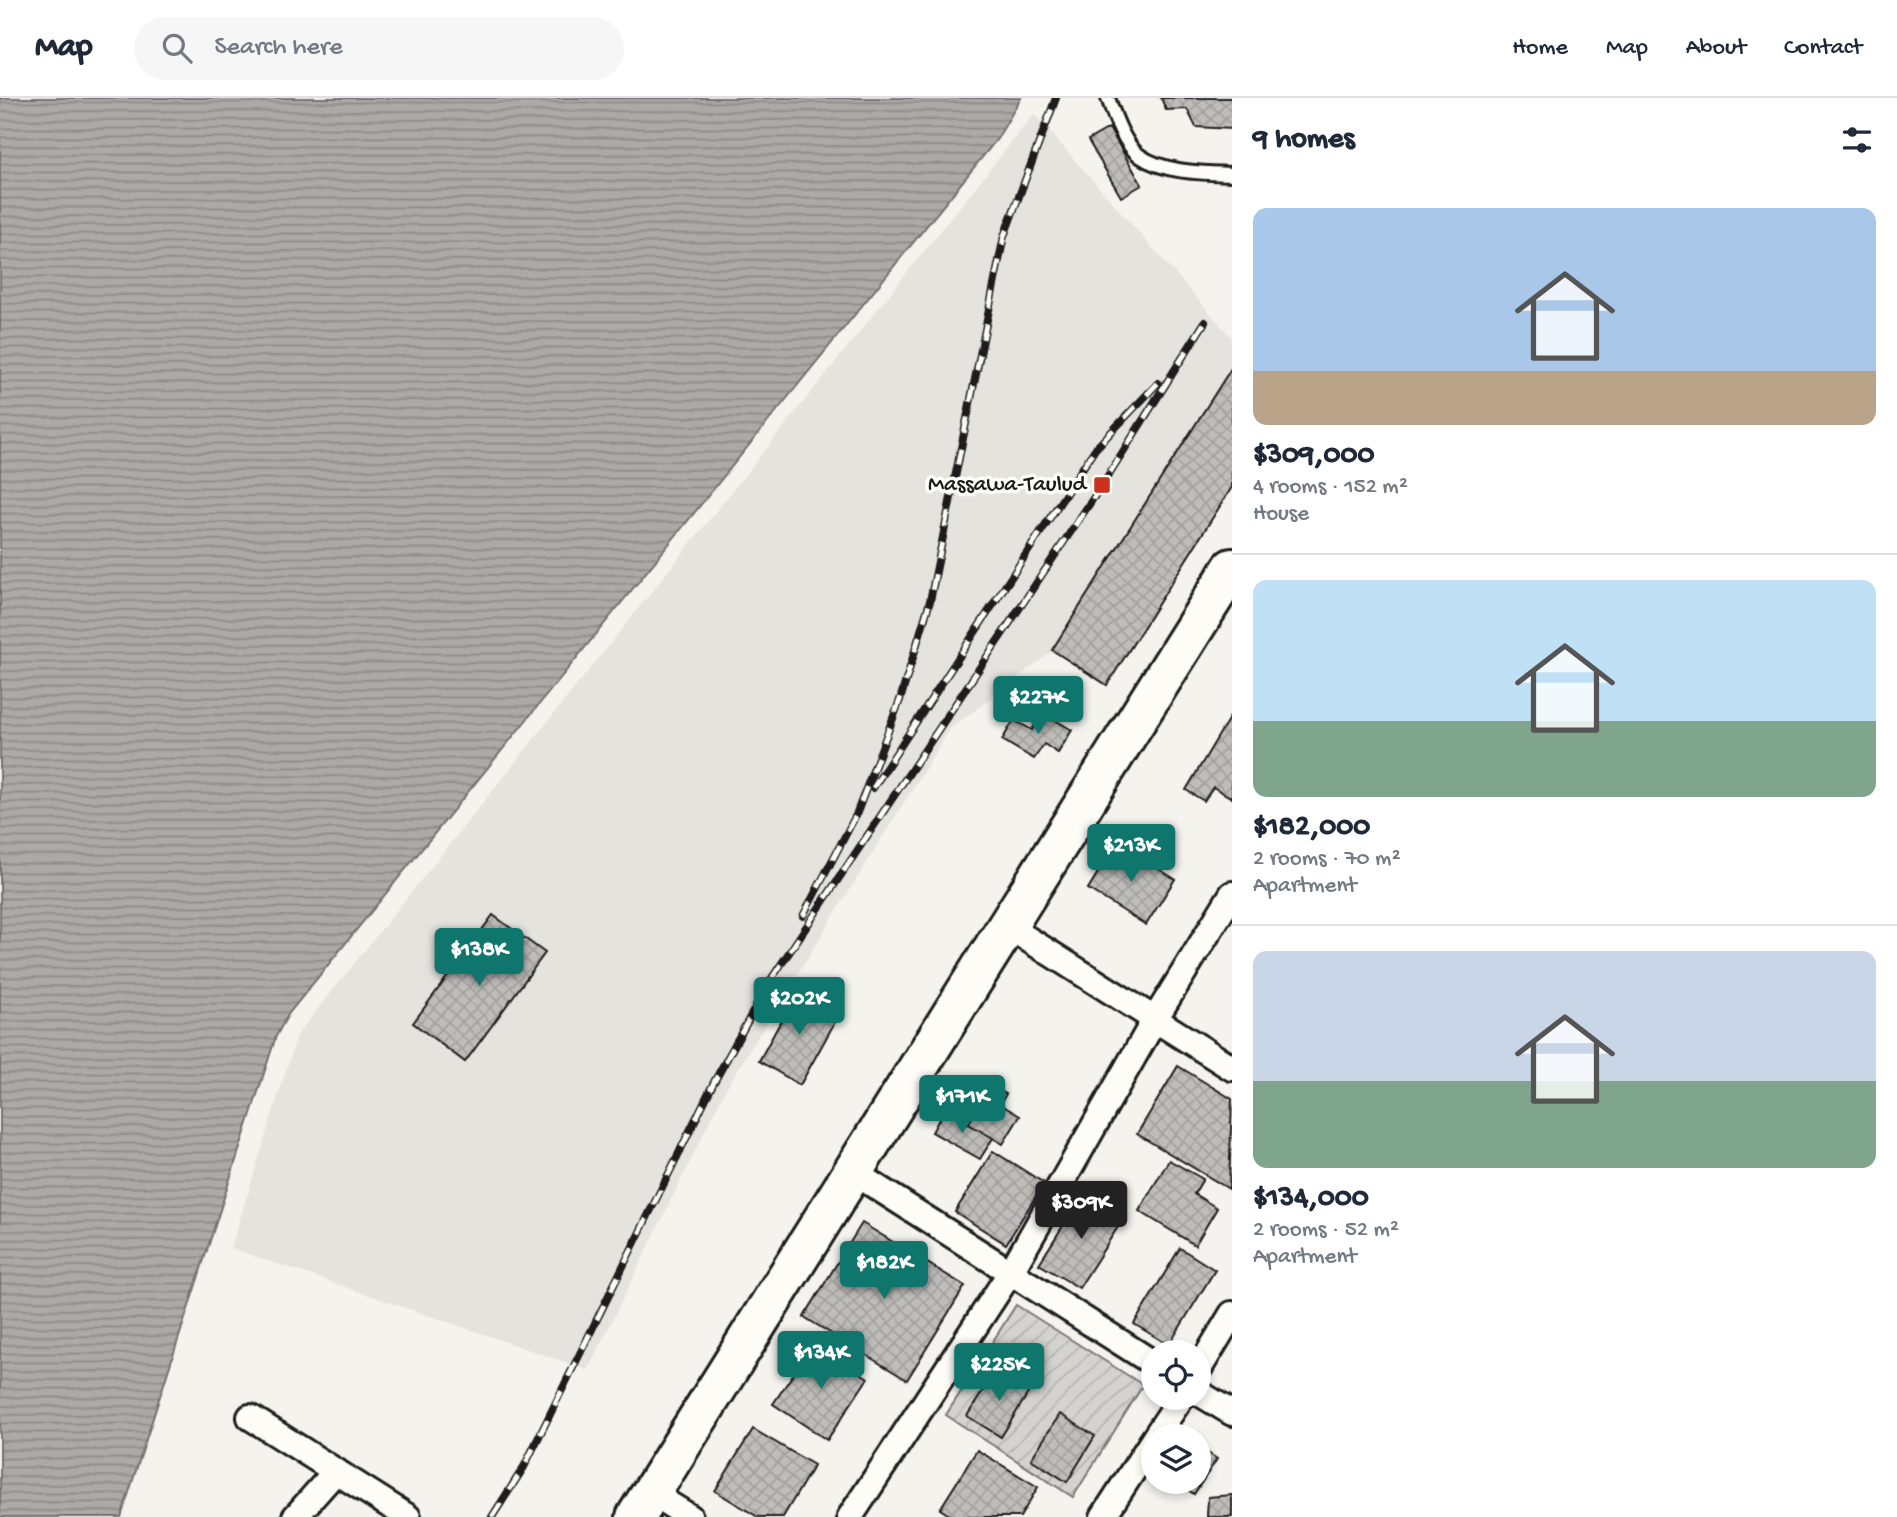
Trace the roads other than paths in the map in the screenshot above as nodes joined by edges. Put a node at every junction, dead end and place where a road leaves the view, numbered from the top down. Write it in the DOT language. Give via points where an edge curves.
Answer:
graph roads {
  1 [pos="1108,98"];
  2 [pos="1232,174"];
  3 [pos="1226,592"];
  4 [pos="1232,894"];
  5 [pos="1007,926"];
  6 [pos="1155,1019"];
  7 [pos="1232,1068"];
  8 [pos="853,1172"];
  9 [pos="1012,1270"];
  10 [pos="1232,1314"];
  11 [pos="1211,1349"];
  12 [pos="1141,1355"];
  13 [pos="1211,1400"];
  14 [pos="1232,1413"];
  15 [pos="250,1417"];
  16 [pos="1141,1458"];
  17 [pos="336,1471"];
  18 [pos="644,1505"];
  19 [pos="295,1517"];
  20 [pos="408,1517"];
  21 [pos="690,1517"];
  22 [pos="850,1517"];
  23 [pos="1103,1517"];
  1 -- 2 [label="lane" via="1140,156 1177,169"];
  3 -- 5 [label="highway"];
  4 -- 6 [label="street"];
  5 -- 6 [label="street"];
  5 -- 8 [label="highway"];
  6 -- 7 [label="street"];
  6 -- 9 [label="street"];
  8 -- 9 [label="street"];
  8 -- 18 [label="highway"];
  9 -- 12 [label="street"];
  9 -- 22 [label="street"];
  10 -- 11 [label="street"];
  13 -- 14 [label="street"];
  15 -- 17 [label="street"];
  16 -- 23 [label="street"];
  17 -- 19 [label="street"];
  17 -- 20 [label="street"];
  18 -- 21 [label="street"];
}
